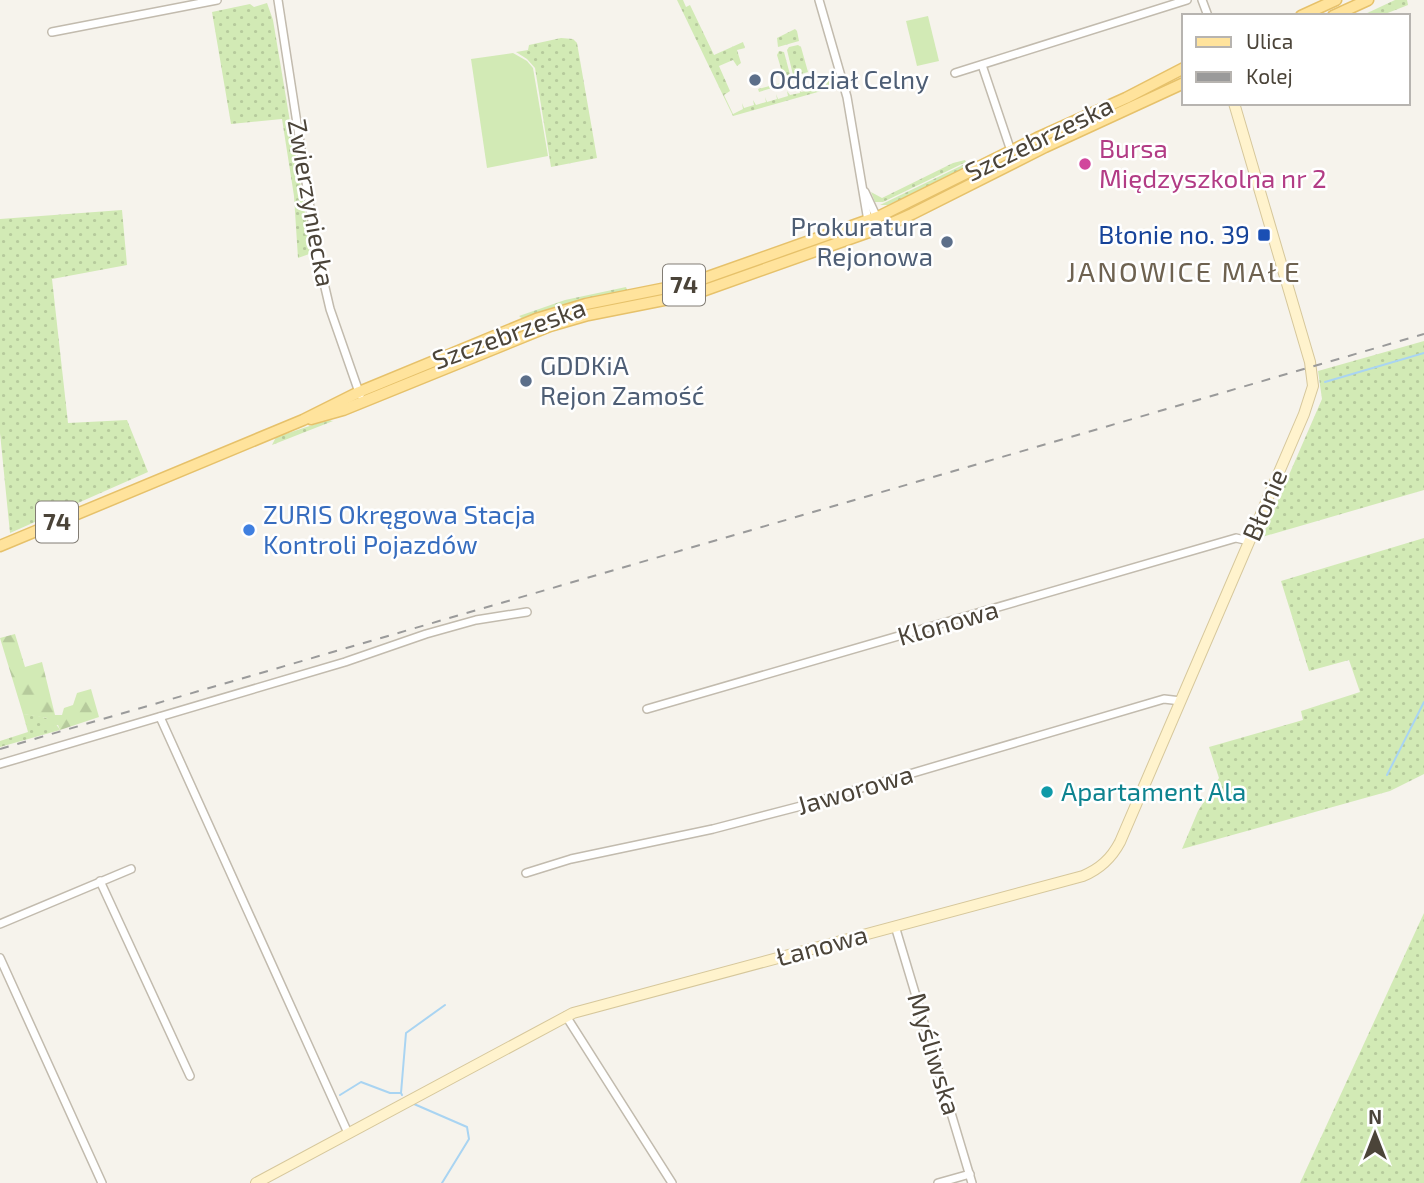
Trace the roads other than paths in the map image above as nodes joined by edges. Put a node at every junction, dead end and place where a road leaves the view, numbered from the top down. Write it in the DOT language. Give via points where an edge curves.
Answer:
graph roads {
  1 [pos="217,0"];
  2 [pos="278,0"];
  3 [pos="819,0"];
  4 [pos="1187,0"];
  5 [pos="1336,0"];
  6 [pos="1368,0"];
  7 [pos="1305,14"];
  8 [pos="1337,14"];
  9 [pos="52,32"];
  10 [pos="982,65"];
  11 [pos="1182,69"];
  12 [pos="955,73"];
  13 [pos="1182,84"];
  14 [pos="1235,105"];
  15 [pos="1011,151"];
  16 [pos="873,223"];
  17 [pos="361,397"];
  18 [pos="1249,541"];
  19 [pos="0,546"];
  20 [pos="527,612"];
  21 [pos="1181,701"];
  22 [pos="647,709"];
  23 [pos="160,717"];
  24 [pos="0,764"];
  25 [pos="131,869"];
  26 [pos="526,873"];
  27 [pos="1079,877"];
  28 [pos="100,881"];
  29 [pos="0,924"];
  30 [pos="895,926"];
  31 [pos="0,958"];
  32 [pos="566,1016"];
  33 [pos="190,1076"];
  34 [pos="348,1133"];
  35 [pos="970,1174"];
  36 [pos="102,1183"];
  37 [pos="256,1183"];
  38 [pos="672,1183"];
  39 [pos="938,1183"];
  40 [pos="972,1183"];
  1 -- 9 [label="street"];
  2 -- 17 [label="street, Zwierzyniecka" via="317,253 334,321"];
  3 -- 16 [label="street" via="847,97"];
  4 -- 10 [label="street"];
  5 -- 7 [label="main road"];
  6 -- 8 [label="main road"];
  10 -- 12 [label="street"];
  10 -- 15 [label="street"];
  11 -- 15 [label="main road, Szczebrzeska / 74"];
  13 -- 16 [label="main road, Szczebrzeska / 74" via="912,214"];
  14 -- 18 [label="street, Błonie" via="1313,383"];
  15 -- 16 [label="main road, Szczebrzeska / 74"];
  16 -- 17 [label="main road, Szczebrzeska / 74" via="694,294 550,326"];
  17 -- 19 [label="main road, Szczebrzeska / 74" via="323,417 300,421"];
  18 -- 21 [label="street, Błonie"];
  18 -- 22 [label="street, Klonowa" via="1236,538"];
  20 -- 23 [label="street" via="426,634"];
  21 -- 26 [label="street, Jaworowa" via="1164,699 801,806"];
  21 -- 27 [label="street, Błonie" via="1116,849 1100,867"];
  23 -- 24 [label="street"];
  23 -- 34 [label="street"];
  25 -- 28 [label="street"];
  27 -- 30 [label="street, Łanowa"];
  28 -- 29 [label="street"];
  28 -- 33 [label="street"];
  30 -- 32 [label="street, Łanowa"];
  30 -- 35 [label="street, Myśliwska"];
  31 -- 36 [label="street"];
  32 -- 34 [label="street, Łanowa"];
  32 -- 38 [label="street"];
  34 -- 37 [label="street, Łanowa"];
  35 -- 39 [label="street"];
  35 -- 40 [label="street, Myśliwska"];
}
